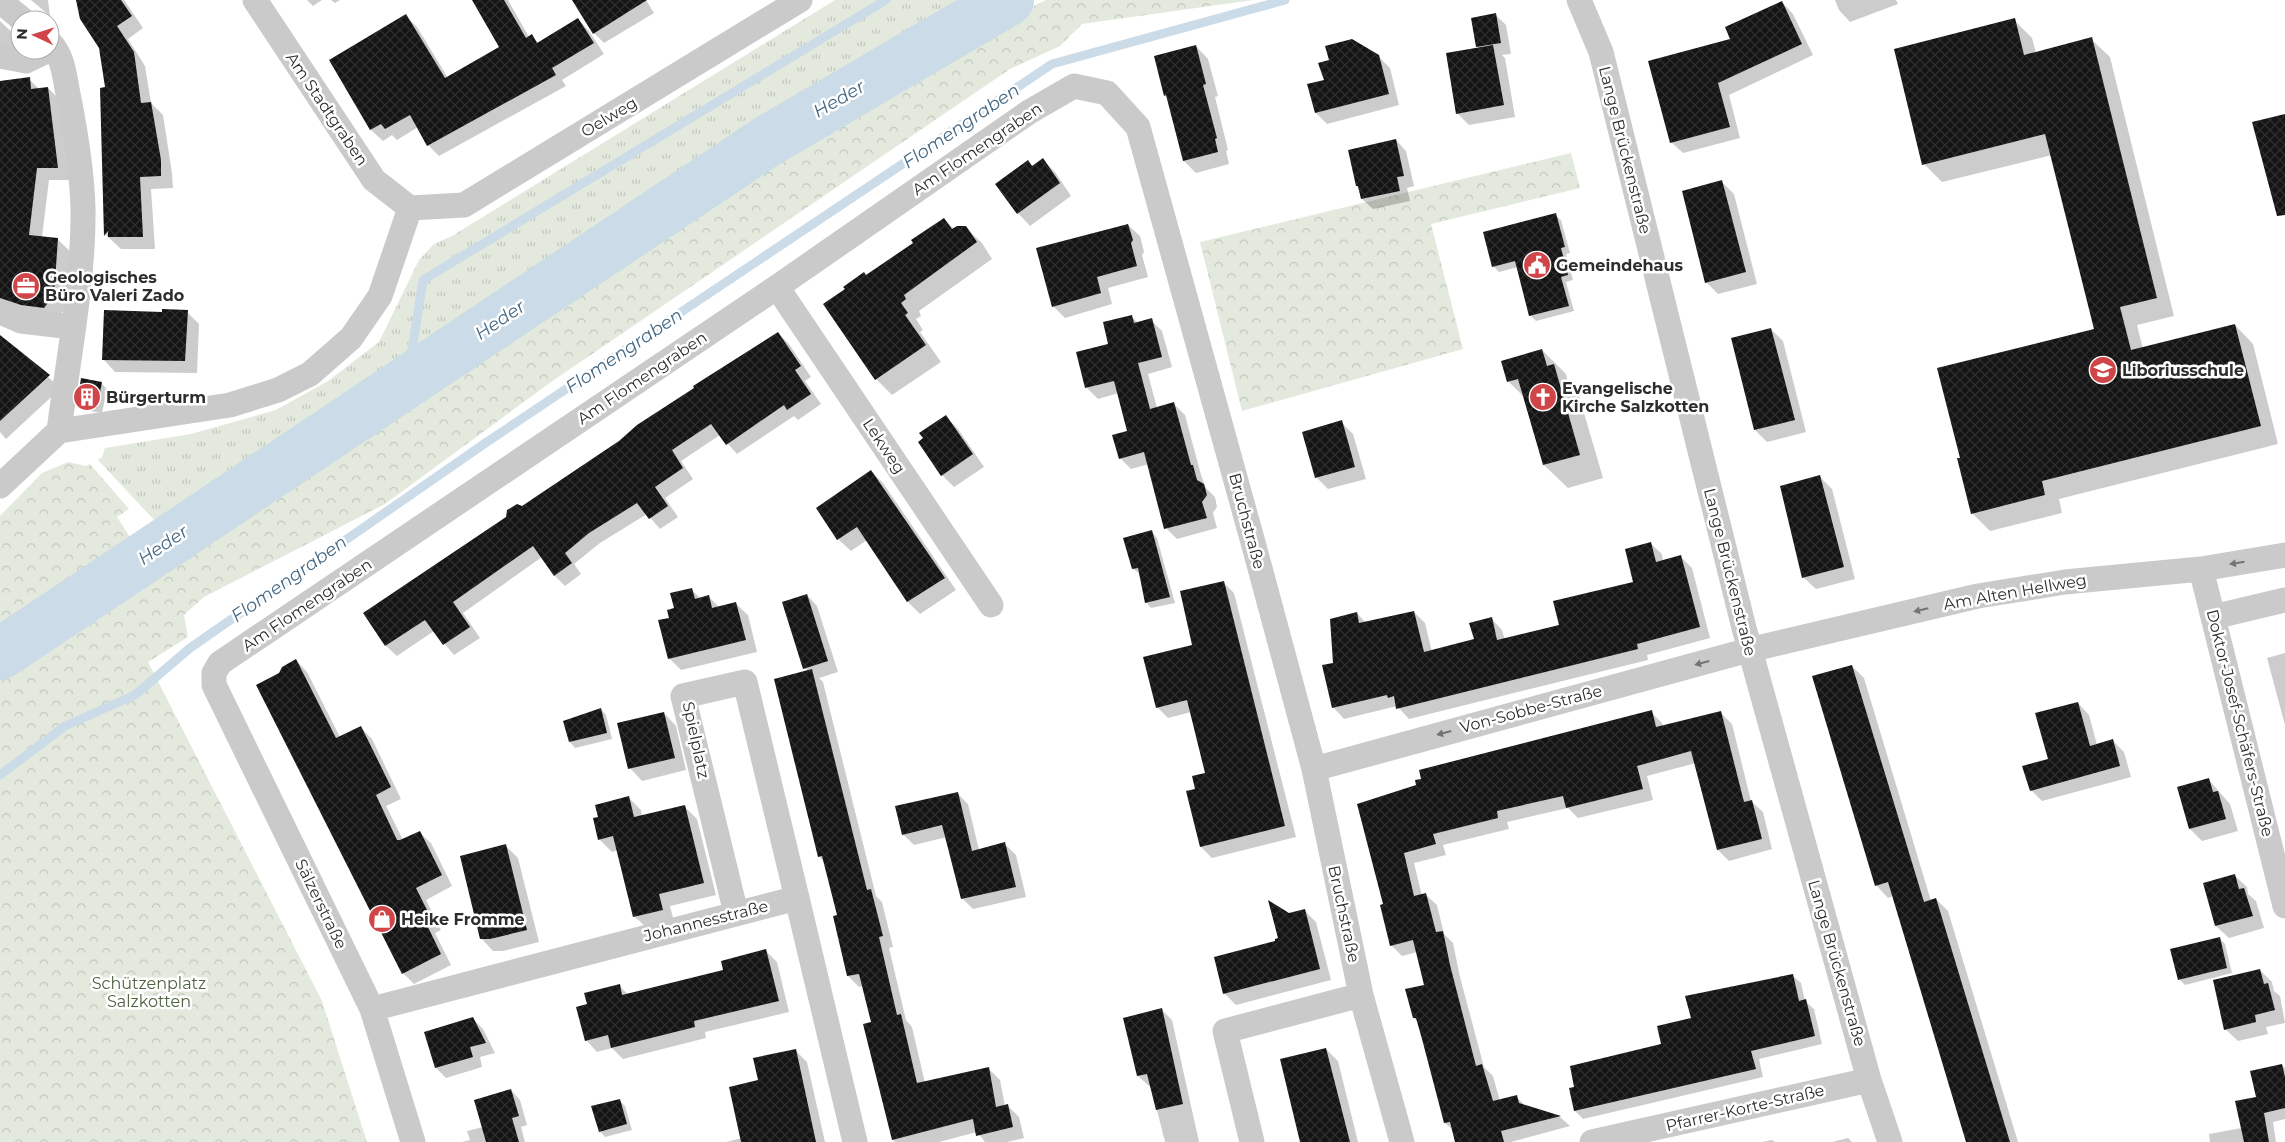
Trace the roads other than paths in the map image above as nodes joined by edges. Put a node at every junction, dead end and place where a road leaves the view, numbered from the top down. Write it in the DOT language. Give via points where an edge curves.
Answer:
graph roads {
  1 [pos="255,0"];
  2 [pos="800,0"];
  3 [pos="1579,0"];
  4 [pos="0,1"];
  5 [pos="11,10"];
  6 [pos="58,60"];
  7 [pos="1074,86"];
  8 [pos="410,208"];
  9 [pos="777,287"];
  10 [pos="0,312"];
  11 [pos="72,327"];
  12 [pos="59,431"];
  13 [pos="0,486"];
  14 [pos="2285,555"];
  15 [pos="2201,569"];
  16 [pos="2285,600"];
  17 [pos="991,605"];
  18 [pos="2213,617"];
  19 [pos="1749,650"];
  20 [pos="214,673"];
  21 [pos="1314,769"];
  22 [pos="797,898"];
  23 [pos="2285,906"];
  24 [pos="736,913"];
  25 [pos="1361,995"];
  26 [pos="372,1009"];
  27 [pos="1869,1080"];
  28 [pos="414,1142"];
  29 [pos="855,1142"];
  30 [pos="1252,1142"];
  31 [pos="1402,1142"];
  32 [pos="1592,1142"];
  33 [pos="1890,1142"];
  1 -- 8 [label="street, Am Stadtgraben" via="374,180"];
  2 -- 8 [label="street, Oelweg" via="464,205"];
  3 -- 19 [label="street, Lange Brückenstraße" via="1601,52"];
  4 -- 5 [label="street"];
  6 -- 11 [label="street" via="77,142 83,208"];
  7 -- 9 [label="street, Am Flomengraben" via="1029,112"];
  7 -- 21 [label="street, Bruchstraße" via="1107,93 1138,127"];
  8 -- 12 [label="street" via="380,296 352,338 310,374 278,390 230,405"];
  9 -- 17 [label="street, Lekweg"];
  9 -- 20 [label="street, Am Flomengraben" via="228,658"];
  10 -- 11 [label="street" via="21,321"];
  11 -- 12 [label="street"];
  12 -- 13 [label="street"];
  14 -- 15 [label="street, Am Alten Hellweg, one-way"];
  15 -- 18 [label="street, Doktor-Josef-Schäfers-Straße"];
  15 -- 19 [label="street, Am Alten Hellweg, one-way" via="2065,582 1978,596"];
  16 -- 18 [label="street"];
  18 -- 23 [label="street, Doktor-Josef-Schäfers-Straße"];
  19 -- 21 [label="street, Von-Sobbe-Straße, one-way"];
  19 -- 27 [label="street, Lange Brückenstraße"];
  20 -- 26 [label="street, Sälzerstraße" via="214,685"];
  21 -- 25 [label="street, Bruchstraße"];
  22 -- 24 [label="street, Johannesstraße"];
  22 -- 24 [label="street, Spielplatz" via="744,682 683,696"];
  22 -- 29 [label="street"];
  24 -- 26 [label="street, Johannesstraße"];
  25 -- 30 [label="street" via="1225,1031"];
  25 -- 31 [label="street, Bruchstraße"];
  26 -- 28 [label="street, Sälzerstraße"];
  27 -- 32 [label="street, Pfarrer-Korte-Straße"];
  27 -- 33 [label="street, Lange Brückenstraße"];
}
